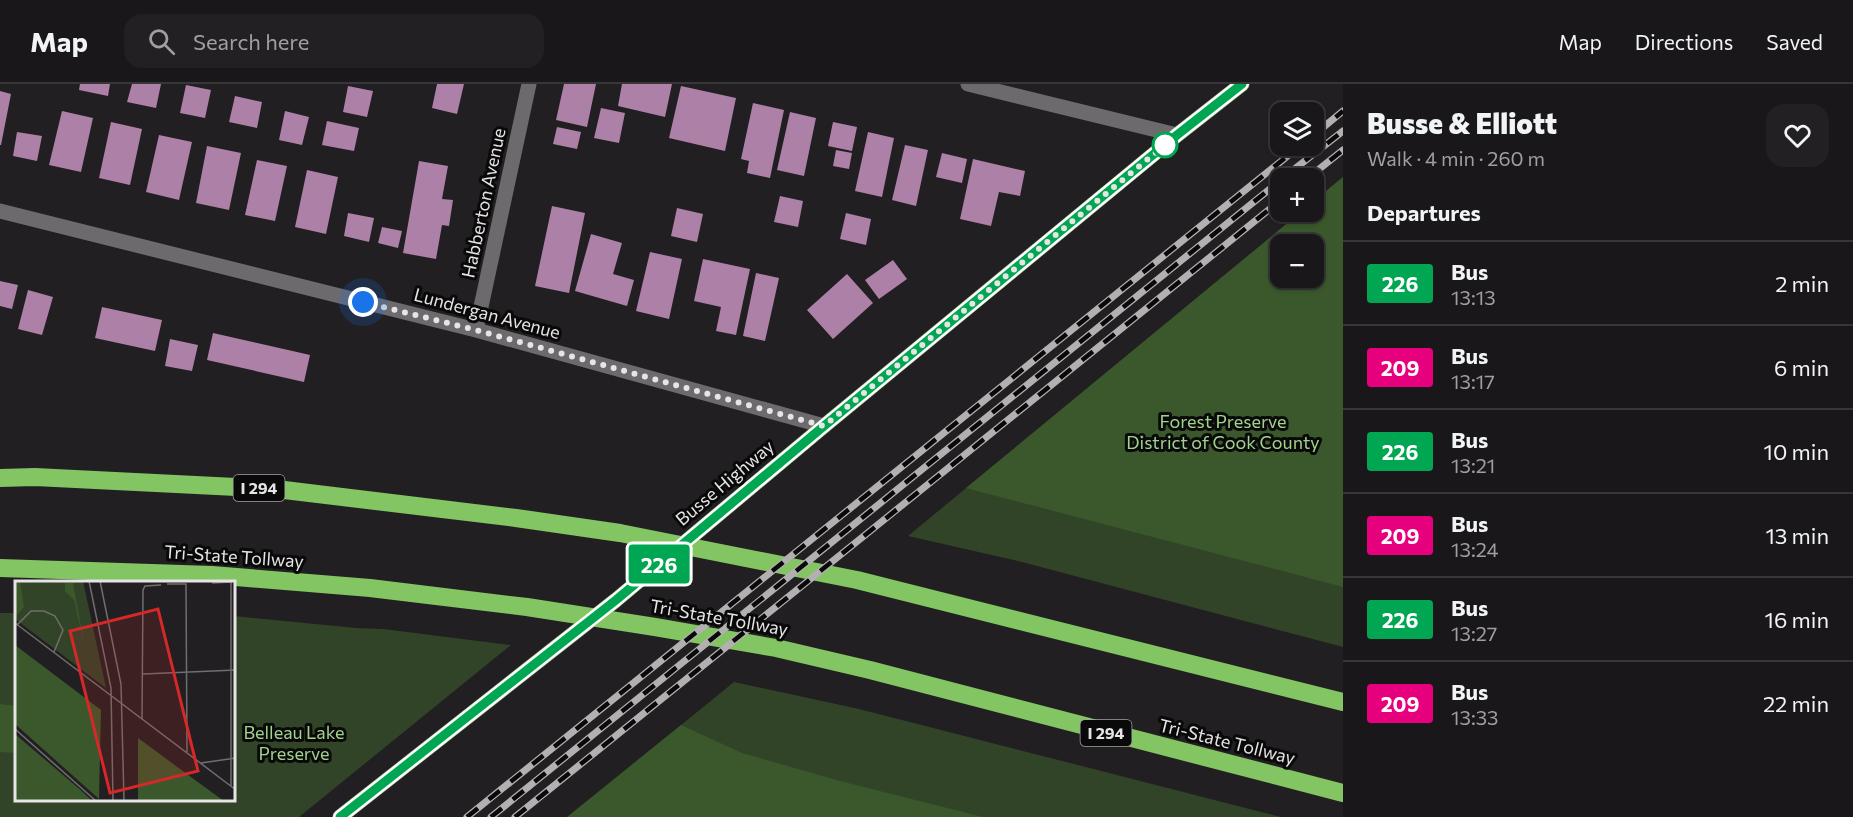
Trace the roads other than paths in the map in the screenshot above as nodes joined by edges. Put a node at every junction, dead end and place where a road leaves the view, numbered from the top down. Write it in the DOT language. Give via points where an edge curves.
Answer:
graph roads {
  1 [pos="529,84"];
  2 [pos="968,84"];
  3 [pos="1242,84"];
  4 [pos="1177,135"];
  5 [pos="0,212"];
  6 [pos="476,330"];
  7 [pos="824,426"];
  8 [pos="0,478"];
  9 [pos="0,568"];
  10 [pos="1343,702"];
  11 [pos="1343,793"];
  12 [pos="340,817"];
  1 -- 6 [label="street, Habberton Avenue"];
  2 -- 4 [label="street"];
  3 -- 4 [label="main road, Busse Highway"];
  4 -- 7 [label="main road, Busse Highway"];
  5 -- 6 [label="street, Lundergan Avenue"];
  6 -- 7 [label="street, Lundergan Avenue"];
  7 -- 12 [label="main road, Busse Highway" via="616,600"];
  8 -- 10 [label="highway, I 294" via="276,489 620,533 857,580"];
  9 -- 11 [label="highway, Tri-State Tollway / I 294" via="212,575 425,594 655,627 776,648 870,670"];
}
